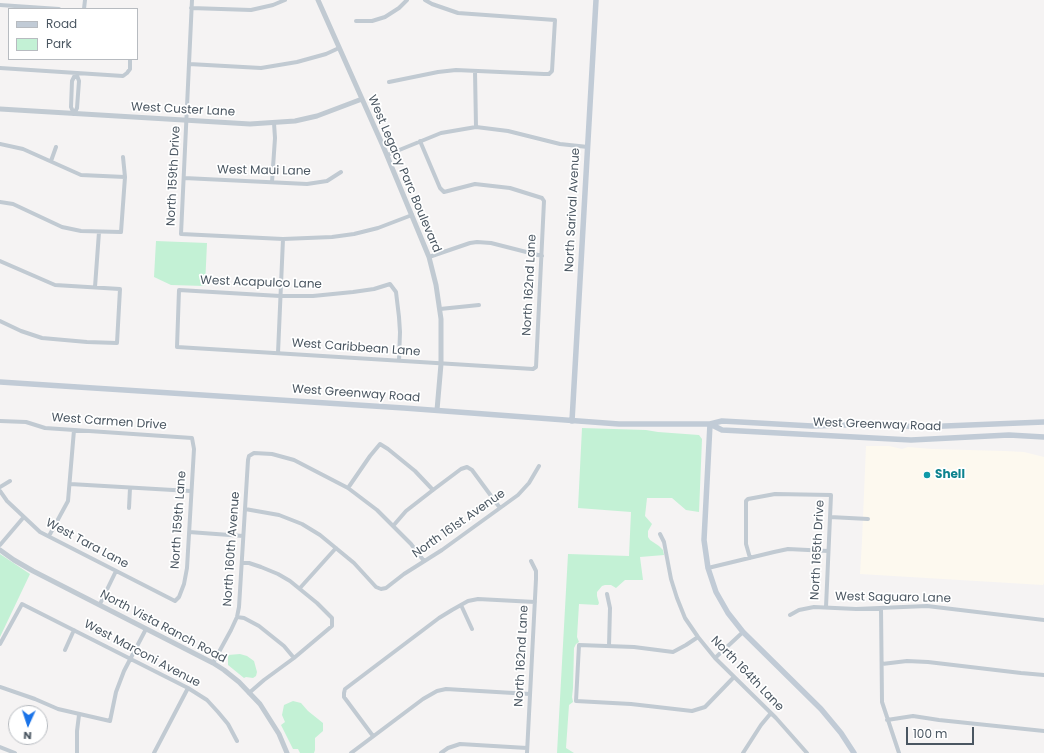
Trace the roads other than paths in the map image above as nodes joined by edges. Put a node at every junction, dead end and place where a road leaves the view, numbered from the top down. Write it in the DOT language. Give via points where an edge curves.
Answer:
graph roads {
  1 [pos="192,0"];
  2 [pos="285,0"];
  3 [pos="318,0"];
  4 [pos="407,0"];
  5 [pos="425,0"];
  6 [pos="596,0"];
  7 [pos="0,5"];
  8 [pos="44,8"];
  9 [pos="192,8"];
  10 [pos="356,21"];
  11 [pos="339,48"];
  12 [pos="130,60"];
  13 [pos="189,64"];
  14 [pos="0,68"];
  15 [pos="475,71"];
  16 [pos="76,72"];
  17 [pos="389,82"];
  18 [pos="72,90"];
  19 [pos="78,90"];
  20 [pos="362,99"];
  21 [pos="0,109"];
  22 [pos="74,114"];
  23 [pos="187,120"];
  24 [pos="274,123"];
  25 [pos="476,127"];
  26 [pos="420,141"];
  27 [pos="0,144"];
  28 [pos="56,147"];
  29 [pos="588,147"];
  30 [pos="387,155"];
  31 [pos="123,158"];
  32 [pos="51,161"];
  33 [pos="341,172"];
  34 [pos="125,177"];
  35 [pos="184,178"];
  36 [pos="272,182"];
  37 [pos="0,202"];
  38 [pos="412,215"];
  39 [pos="99,232"];
  40 [pos="283,239"];
  41 [pos="542,256"];
  42 [pos="428,257"];
  43 [pos="0,262"];
  44 [pos="95,287"];
  45 [pos="280,296"];
  46 [pos="479,305"];
  47 [pos="440,309"];
  48 [pos="0,321"];
  49 [pos="177,347"];
  50 [pos="278,353"];
  51 [pos="399,361"];
  52 [pos="441,364"];
  53 [pos="533,370"];
  54 [pos="0,382"];
  55 [pos="437,410"];
  56 [pos="0,421"];
  57 [pos="572,421"];
  58 [pos="1044,422"];
  59 [pos="710,424"];
  60 [pos="74,430"];
  61 [pos="1044,437"];
  62 [pos="192,438"];
  63 [pos="539,466"];
  64 [pos="10,481"];
  65 [pos="70,484"];
  66 [pos="0,487"];
  67 [pos="130,488"];
  68 [pos="348,488"];
  69 [pos="433,490"];
  70 [pos="0,491"];
  71 [pos="190,491"];
  72 [pos="129,508"];
  73 [pos="500,508"];
  74 [pos="245,509"];
  75 [pos="830,517"];
  76 [pos="23,518"];
  77 [pos="868,519"];
  78 [pos="393,526"];
  79 [pos="189,532"];
  80 [pos="660,534"];
  81 [pos="49,536"];
  82 [pos="243,536"];
  83 [pos="0,544"];
  84 [pos="336,548"];
  85 [pos="0,550"];
  86 [pos="828,551"];
  87 [pos="750,558"];
  88 [pos="424,561"];
  89 [pos="531,561"];
  90 [pos="242,563"];
  91 [pos="708,568"];
  92 [pos="116,571"];
  93 [pos="300,588"];
  94 [pos="607,594"];
  95 [pos="175,601"];
  96 [pos="535,602"];
  97 [pos="100,604"];
  98 [pos="461,605"];
  99 [pos="826,607"];
  100 [pos="882,608"];
  101 [pos="790,615"];
  102 [pos="237,617"];
  103 [pos="1044,620"];
  104 [pos="146,628"];
  105 [pos="472,629"];
  106 [pos="74,630"];
  107 [pos="743,632"];
  108 [pos="698,637"];
  109 [pos="0,644"];
  110 [pos="609,646"];
  111 [pos="65,650"];
  112 [pos="294,658"];
  113 [pos="715,658"];
  114 [pos="130,659"];
  115 [pos="213,663"];
  116 [pos="882,664"];
  117 [pos="1044,675"];
  118 [pos="734,677"];
  119 [pos="0,687"];
  120 [pos="188,688"];
  121 [pos="249,693"];
  122 [pos="530,694"];
  123 [pos="771,713"];
  124 [pos="79,715"];
  125 [pos="888,720"];
  126 [pos="1044,731"];
  127 [pos="373,736"];
  128 [pos="236,741"];
  129 [pos="0,747"];
  130 [pos="527,751"];
  131 [pos="15,753"];
  132 [pos="77,753"];
  133 [pos="154,753"];
  134 [pos="287,753"];
  135 [pos="351,753"];
  136 [pos="441,753"];
  137 [pos="743,753"];
  138 [pos="807,753"];
  139 [pos="854,753"];
  140 [pos="899,753"];
  1 -- 9 [label="street, North 159th Drive"];
  2 -- 9 [label="street" via="251,10"];
  3 -- 11 [label="street, West Legacy Parc Boulevard"];
  4 -- 10 [label="street" via="385,17 372,21"];
  5 -- 15 [label="street" via="458,13 555,20 553,66 549,74"];
  6 -- 29 [label="main road, North Sarival Avenue"];
  7 -- 8 [label="street"];
  9 -- 13 [label="street, North 159th Drive"];
  11 -- 13 [label="street" via="297,62 261,68"];
  11 -- 20 [label="street, West Legacy Parc Boulevard"];
  12 -- 16 [label="street" via="130,69 123,76"];
  13 -- 23 [label="street, North 159th Drive"];
  14 -- 16 [label="street"];
  15 -- 17 [label="street" via="438,72"];
  15 -- 25 [label="street"];
  16 -- 18 [label="street" via="72,80"];
  16 -- 19 [label="street"];
  18 -- 19 [label="street"];
  18 -- 22 [label="street" via="70,107"];
  19 -- 22 [label="street"];
  20 -- 24 [label="street, West Custer Lane" via="317,116"];
  20 -- 30 [label="street, West Legacy Parc Boulevard"];
  21 -- 22 [label="street, West Custer Lane"];
  22 -- 23 [label="street, West Custer Lane"];
  23 -- 24 [label="street, West Custer Lane"];
  23 -- 35 [label="street, North 159th Drive"];
  24 -- 36 [label="street"];
  25 -- 26 [label="street" via="442,133"];
  25 -- 29 [label="street"];
  26 -- 30 [label="street"];
  26 -- 41 [label="street, North 162nd Lane" via="444,192 475,184 510,188 542,198"];
  27 -- 32 [label="street" via="23,149"];
  28 -- 32 [label="street"];
  29 -- 57 [label="main road, North Sarival Avenue"];
  30 -- 38 [label="street, West Legacy Parc Boulevard"];
  31 -- 34 [label="street"];
  32 -- 34 [label="street" via="81,175"];
  33 -- 36 [label="street, West Maui Lane" via="327,181 307,184"];
  34 -- 39 [label="street" via="121,232"];
  35 -- 36 [label="street, West Maui Lane"];
  35 -- 40 [label="street, North 159th Drive" via="181,234"];
  37 -- 39 [label="street" via="13,204 62,227"];
  38 -- 40 [label="street" via="354,234"];
  38 -- 42 [label="street, West Legacy Parc Boulevard"];
  39 -- 44 [label="street"];
  40 -- 45 [label="street"];
  41 -- 42 [label="street" via="477,242"];
  41 -- 53 [label="street, North 162nd Lane" via="536,367"];
  42 -- 47 [label="street, West Legacy Parc Boulevard"];
  43 -- 44 [label="street" via="55,284"];
  44 -- 48 [label="street" via="120,289 117,343 42,338"];
  45 -- 49 [label="street, West Acapulco Lane" via="179,290"];
  45 -- 50 [label="street"];
  45 -- 51 [label="street, West Acapulco Lane" via="329,295 374,289 390,284 396,292 399,317"];
  46 -- 47 [label="street"];
  47 -- 52 [label="street, West Legacy Parc Boulevard"];
  49 -- 50 [label="street, West Caribbean Lane"];
  50 -- 51 [label="street, West Caribbean Lane"];
  51 -- 52 [label="street, West Caribbean Lane"];
  52 -- 53 [label="street, West Caribbean Lane"];
  52 -- 55 [label="street, West Legacy Parc Boulevard"];
  54 -- 55 [label="main road, West Greenway Road"];
  55 -- 57 [label="main road, West Greenway Road"];
  56 -- 60 [label="street, West Carmen Drive" via="26,422 45,428"];
  57 -- 59 [label="main road, West Greenway Road"];
  58 -- 59 [label="main road, West Greenway Road" via="920,427 880,424"];
  59 -- 61 [label="main road, West Greenway Road" via="722,430 911,440 1009,435"];
  59 -- 91 [label="main road" via="704,526"];
  60 -- 62 [label="street, West Carmen Drive"];
  60 -- 65 [label="street"];
  62 -- 71 [label="street, North 159th Lane" via="194,449"];
  63 -- 73 [label="street, North 161st Avenue" via="524,490"];
  64 -- 66 [label="street"];
  65 -- 67 [label="street"];
  65 -- 81 [label="street" via="68,501"];
  67 -- 71 [label="street"];
  67 -- 72 [label="street"];
  68 -- 69 [label="street" via="380,444 415,471"];
  68 -- 74 [label="street, North 160th Avenue" via="294,460 272,454 254,453 248,460"];
  68 -- 78 [label="street" via="378,510"];
  69 -- 73 [label="street" via="468,465"];
  69 -- 78 [label="street" via="406,511"];
  70 -- 76 [label="street, West Tara Lane"];
  71 -- 79 [label="street, North 159th Lane"];
  73 -- 88 [label="street, North 161st Avenue"];
  74 -- 82 [label="street, North 160th Avenue"];
  74 -- 84 [label="street" via="279,515 302,524"];
  75 -- 77 [label="street"];
  75 -- 86 [label="street, North 165th Drive"];
  75 -- 87 [label="street, North 165th Drive" via="831,495 775,494 748,499 746,544"];
  76 -- 81 [label="street, West Tara Lane"];
  76 -- 83 [label="street"];
  78 -- 88 [label="street"];
  79 -- 82 [label="street"];
  79 -- 95 [label="street, North 159th Lane" via="184,584"];
  80 -- 108 [label="street, North 164th Lane" via="677,598"];
  81 -- 92 [label="street, West Tara Lane"];
  82 -- 90 [label="street, North 160th Avenue"];
  84 -- 88 [label="street, North 161st Avenue" via="381,589"];
  84 -- 93 [label="street"];
  85 -- 97 [label="street, North Vista Ranch Road" via="33,571"];
  86 -- 87 [label="street" via="788,550"];
  86 -- 99 [label="street, North 165th Drive"];
  87 -- 91 [label="street"];
  89 -- 96 [label="street, North 162nd Lane" via="536,571"];
  90 -- 93 [label="street" via="249,563 278,574"];
  90 -- 102 [label="street, North 160th Avenue"];
  91 -- 107 [label="main road" via="724,606"];
  92 -- 95 [label="street, West Tara Lane"];
  92 -- 97 [label="street"];
  93 -- 112 [label="street" via="332,618 332,626"];
  94 -- 110 [label="street" via="610,608"];
  96 -- 98 [label="street" via="478,599"];
  96 -- 122 [label="street, North 162nd Lane"];
  97 -- 104 [label="street, North Vista Ranch Road"];
  98 -- 105 [label="street"];
  98 -- 127 [label="street" via="345,689 344,697"];
  99 -- 100 [label="street, West Saguaro Lane"];
  99 -- 101 [label="street, West Saguaro Lane" via="799,610"];
  100 -- 103 [label="street, West Saguaro Lane" via="941,607"];
  100 -- 116 [label="street"];
  102 -- 112 [label="street" via="259,626 284,646"];
  102 -- 115 [label="street, North 160th Avenue"];
  104 -- 114 [label="street"];
  104 -- 115 [label="street, North Vista Ranch Road"];
  106 -- 109 [label="street, West Marconi Avenue" via="22,604"];
  106 -- 111 [label="street"];
  106 -- 114 [label="street, West Marconi Avenue"];
  107 -- 113 [label="street"];
  107 -- 139 [label="main road" via="825,713"];
  108 -- 110 [label="street" via="673,652"];
  108 -- 113 [label="street, North 164th Lane"];
  110 -- 118 [label="street" via="579,645 576,701 692,711 705,707"];
  112 -- 121 [label="street"];
  113 -- 118 [label="street, North 164th Lane"];
  114 -- 120 [label="street, West Marconi Avenue"];
  114 -- 124 [label="street" via="116,692 110,721"];
  115 -- 121 [label="street, North Vista Ranch Road" via="240,682"];
  116 -- 117 [label="street" via="928,662"];
  116 -- 125 [label="street" via="882,702"];
  118 -- 123 [label="street, North 164th Lane"];
  119 -- 124 [label="street"];
  120 -- 128 [label="street, West Marconi Avenue" via="215,708 228,724"];
  120 -- 133 [label="street"];
  121 -- 134 [label="street, North Vista Ranch Road" via="267,714"];
  122 -- 127 [label="street" via="446,689 423,699"];
  122 -- 130 [label="street, North 162nd Lane"];
  123 -- 137 [label="street"];
  123 -- 138 [label="street, North 164th Lane"];
  124 -- 132 [label="street"];
  125 -- 126 [label="street" via="914,716"];
  125 -- 140 [label="street"];
  127 -- 135 [label="street"];
  129 -- 131 [label="street"];
  130 -- 136 [label="street" via="460,744"];
}
